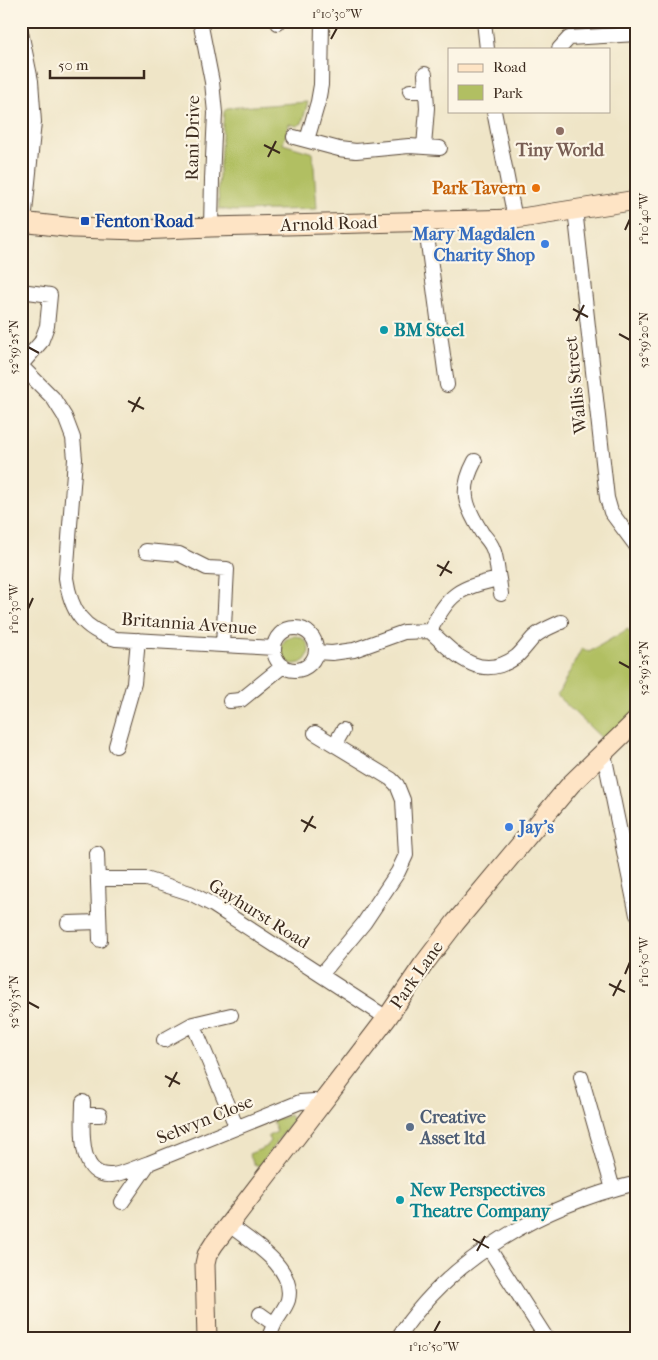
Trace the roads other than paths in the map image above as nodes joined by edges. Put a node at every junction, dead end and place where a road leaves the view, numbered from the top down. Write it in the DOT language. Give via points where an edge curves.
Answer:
graph roads {
  1 [pos="200,21"];
  2 [pos="322,21"];
  3 [pos="484,21"];
  4 [pos="21,32"];
  5 [pos="637,34"];
  6 [pos="487,48"];
  7 [pos="560,48"];
  8 [pos="425,74"];
  9 [pos="410,91"];
  10 [pos="426,91"];
  11 [pos="494,112"];
  12 [pos="424,147"];
  13 [pos="440,148"];
  14 [pos="637,200"];
  15 [pos="575,209"];
  16 [pos="515,219"];
  17 [pos="425,221"];
  18 [pos="22,222"];
  19 [pos="212,227"];
  20 [pos="21,291"];
  21 [pos="21,366"];
  22 [pos="447,385"];
  23 [pos="475,462"];
  24 [pos="637,547"];
  25 [pos="146,551"];
  26 [pos="499,579"];
  27 [pos="501,594"];
  28 [pos="562,622"];
  29 [pos="430,631"];
  30 [pos="138,640"];
  31 [pos="223,645"];
  32 [pos="274,648"];
  33 [pos="316,652"];
  34 [pos="283,666"];
  35 [pos="230,701"];
  36 [pos="633,724"];
  37 [pos="344,730"];
  38 [pos="315,732"];
  39 [pos="335,744"];
  40 [pos="116,746"];
  41 [pos="604,754"];
  42 [pos="97,853"];
  43 [pos="98,879"];
  44 [pos="637,915"];
  45 [pos="99,922"];
  46 [pos="68,923"];
  47 [pos="100,940"];
  48 [pos="321,975"];
  49 [pos="231,1015"];
  50 [pos="387,1018"];
  51 [pos="193,1024"];
  52 [pos="164,1040"];
  53 [pos="581,1077"];
  54 [pos="320,1105"];
  55 [pos="100,1115"];
  56 [pos="236,1126"];
  57 [pos="149,1163"];
  58 [pos="637,1183"];
  59 [pos="613,1189"];
  60 [pos="122,1202"];
  61 [pos="228,1224"];
  62 [pos="488,1247"];
  63 [pos="260,1314"];
  64 [pos="274,1324"];
  65 [pos="207,1339"];
  66 [pos="268,1339"];
  67 [pos="397,1339"];
  68 [pos="547,1339"];
  1 -- 19 [label="street, Rani Drive" via="216,113"];
  2 -- 12 [label="street" via="318,102 301,138 356,151"];
  3 -- 6 [label="street"];
  4 -- 18 [label="street" via="31,81 34,122"];
  5 -- 7 [label="street" via="569,38"];
  8 -- 10 [label="street"];
  9 -- 10 [label="street"];
  10 -- 12 [label="street"];
  11 -- 16 [label="street"];
  12 -- 13 [label="street"];
  14 -- 15 [label="street, Arnold Road"];
  15 -- 16 [label="street, Arnold Road"];
  15 -- 24 [label="street, Wallis Street" via="607,498 611,512"];
  16 -- 17 [label="street, Arnold Road"];
  17 -- 19 [label="street, Arnold Road"];
  17 -- 22 [label="street"];
  18 -- 19 [label="street, Arnold Road" via="139,230"];
  20 -- 21 [label="street" via="50,295 47,326 41,342"];
  21 -- 30 [label="street, Britannia Avenue" via="54,398 73,438 66,578 68,596 86,625 100,634"];
  23 -- 26 [label="street" via="467,476 468,504 472,517 493,549"];
  25 -- 31 [label="street" via="179,554 207,568 227,569"];
  26 -- 27 [label="street"];
  26 -- 29 [label="street" via="474,584 456,593 442,607"];
  28 -- 29 [label="street" via="536,636 516,656 488,668 462,660"];
  29 -- 33 [label="street" via="404,632 354,650"];
  30 -- 31 [label="street, Britannia Avenue"];
  30 -- 40 [label="street" via="134,683"];
  31 -- 32 [label="street, Britannia Avenue"];
  32 -- 33 [label="street, Britannia Avenue" via="279,636 297,628 313,639"];
  32 -- 34 [label="street, Britannia Avenue"];
  33 -- 34 [label="street" via="306,667 294,670"];
  34 -- 35 [label="street" via="241,700"];
  36 -- 41 [label="street, Park Lane"];
  37 -- 39 [label="street"];
  38 -- 39 [label="street"];
  39 -- 48 [label="street" via="397,785 403,800 406,854 398,872 364,922"];
  41 -- 44 [label="street"];
  41 -- 50 [label="street, Park Lane" via="571,784 455,923"];
  42 -- 43 [label="street"];
  43 -- 45 [label="street"];
  43 -- 48 [label="street, Gayhurst Road" via="146,879 190,893"];
  45 -- 46 [label="street"];
  45 -- 47 [label="street"];
  48 -- 50 [label="street, Gayhurst Road"];
  49 -- 51 [label="street"];
  50 -- 54 [label="street, Park Lane"];
  51 -- 52 [label="street"];
  51 -- 56 [label="street"];
  53 -- 59 [label="street"];
  54 -- 56 [label="street, Selwyn Close" via="314,1101 300,1102"];
  54 -- 61 [label="street, Park Lane"];
  55 -- 57 [label="street" via="83,1108 83,1146 96,1172 112,1175"];
  56 -- 57 [label="street, Selwyn Close"];
  57 -- 60 [label="street, Selwyn Close"];
  58 -- 59 [label="street"];
  59 -- 62 [label="street" via="547,1215"];
  61 -- 64 [label="street" via="278,1264 286,1276 287,1302"];
  61 -- 65 [label="street, Park Lane" via="214,1244 206,1264"];
  62 -- 67 [label="street" via="429,1296"];
  62 -- 68 [label="street"];
  63 -- 64 [label="street"];
  64 -- 66 [label="street"];
}
